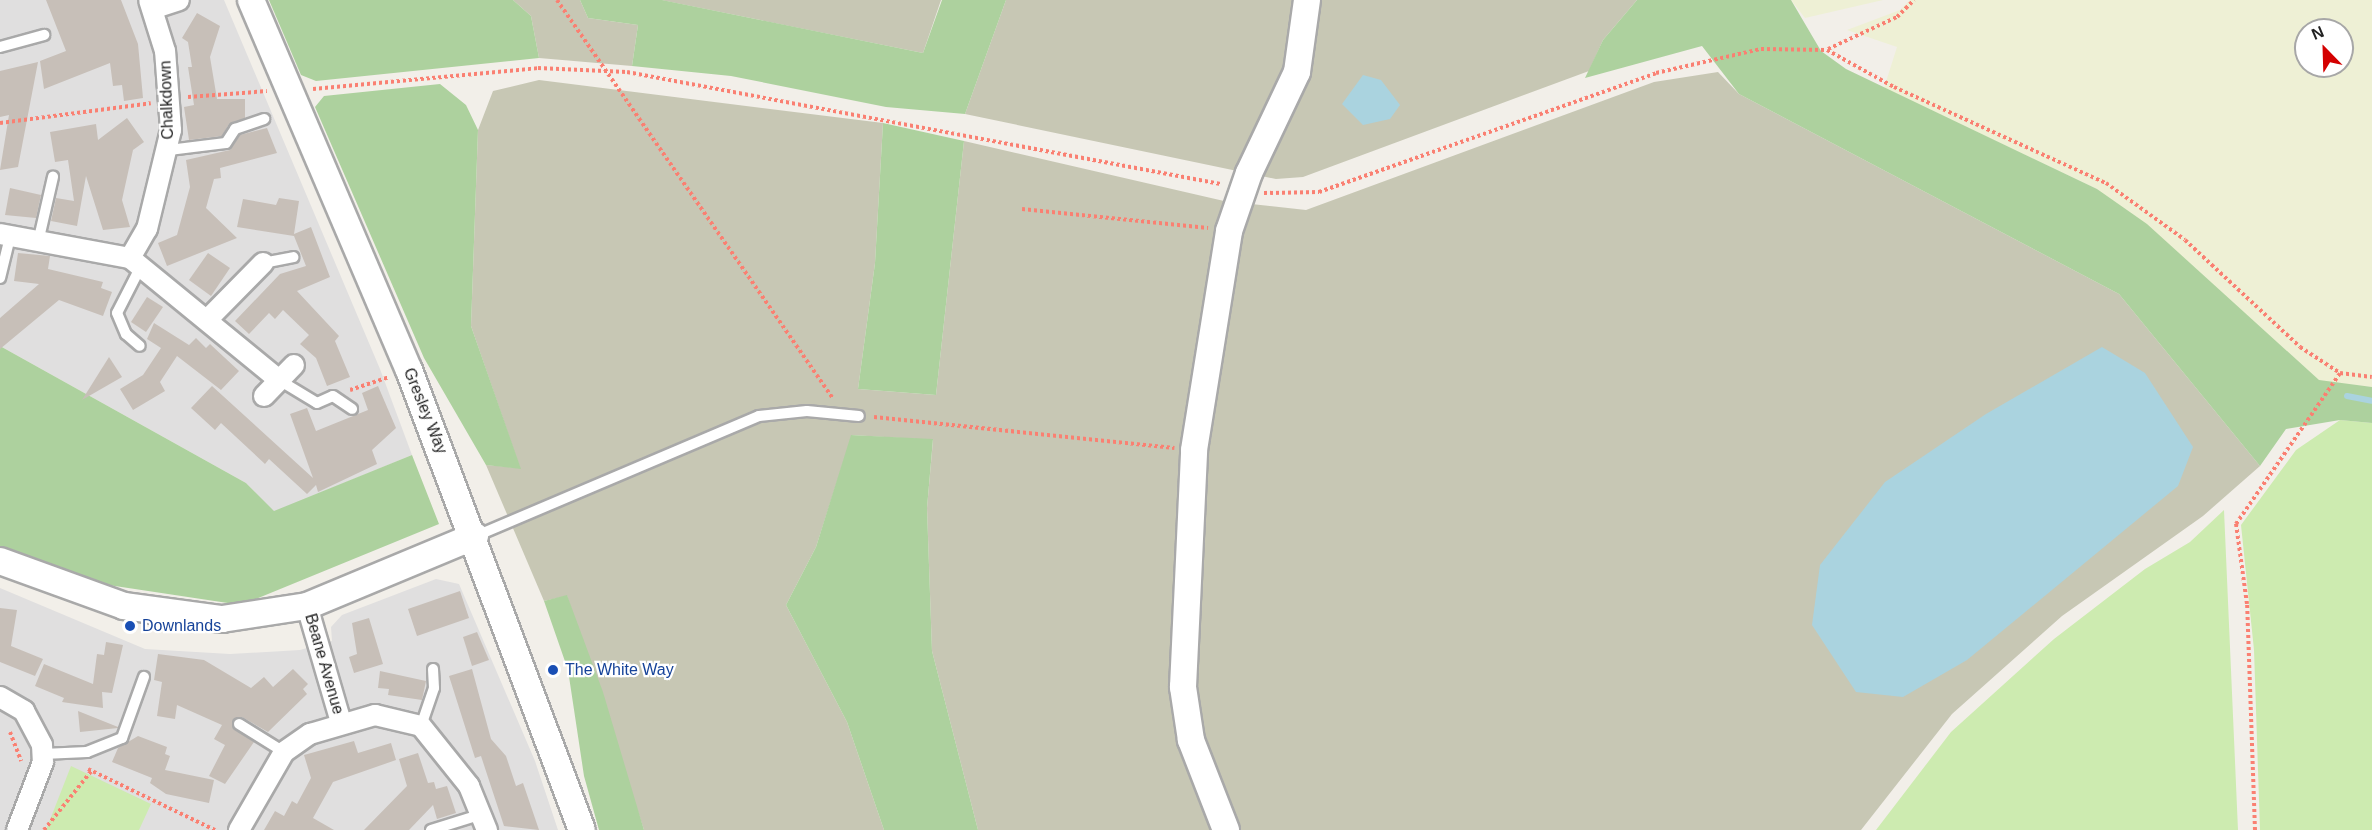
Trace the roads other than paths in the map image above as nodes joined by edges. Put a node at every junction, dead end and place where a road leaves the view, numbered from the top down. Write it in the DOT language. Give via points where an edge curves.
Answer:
graph roads {
  1 [pos="179,0"];
  2 [pos="251,0"];
  3 [pos="1308,0"];
  4 [pos="152,4"];
  5 [pos="44,35"];
  6 [pos="0,46"];
  7 [pos="264,119"];
  8 [pos="169,150"];
  9 [pos="53,177"];
  10 [pos="5,236"];
  11 [pos="39,238"];
  12 [pos="293,257"];
  13 [pos="256,262"];
  14 [pos="135,264"];
  15 [pos="0,278"];
  16 [pos="207,320"];
  17 [pos="140,346"];
  18 [pos="294,365"];
  19 [pos="279,380"];
  20 [pos="264,396"];
  21 [pos="352,409"];
  22 [pos="859,416"];
  23 [pos="475,536"];
  24 [pos="0,561"];
  25 [pos="307,606"];
  26 [pos="433,669"];
  27 [pos="144,677"];
  28 [pos="0,697"];
  29 [pos="341,722"];
  30 [pos="240,724"];
  31 [pos="421,726"];
  32 [pos="284,752"];
  33 [pos="43,754"];
  34 [pos="485,822"];
  35 [pos="17,830"];
  36 [pos="239,830"];
  37 [pos="431,830"];
  38 [pos="582,830"];
  39 [pos="1226,830"];
  1 -- 4 [label="street, Chalkdown"];
  2 -- 23 [label="street, Gresley Way" via="409,370"];
  3 -- 39 [label="street" via="1297,72 1229,231 1194,450 1183,687 1191,740"];
  4 -- 8 [label="street, Chalkdown" via="165,51"];
  5 -- 6 [label="lane"];
  7 -- 8 [label="lane" via="235,129 226,143"];
  8 -- 14 [label="street, Chalkdown"];
  9 -- 11 [label="lane"];
  10 -- 11 [label="street"];
  10 -- 15 [label="lane"];
  11 -- 14 [label="street"];
  12 -- 13 [label="lane"];
  13 -- 16 [label="street"];
  14 -- 16 [label="street"];
  14 -- 17 [label="lane" via="117,313 126,334"];
  16 -- 19 [label="street"];
  18 -- 19 [label="street"];
  19 -- 20 [label="street"];
  19 -- 21 [label="lane" via="316,403 333,396"];
  22 -- 23 [label="lane" via="807,411 759,416"];
  23 -- 25 [label="street"];
  23 -- 38 [label="street, Gresley Way"];
  24 -- 25 [label="street" via="124,606 190,619 247,618"];
  25 -- 29 [label="street, Beane Avenue"];
  26 -- 31 [label="lane" via="434,688"];
  27 -- 33 [label="lane" via="122,738 87,752"];
  28 -- 33 [label="street" via="31,718"];
  29 -- 31 [label="street, Beane Avenue" via="375,715"];
  29 -- 32 [label="street, Beane Avenue"];
  30 -- 32 [label="lane"];
  31 -- 34 [label="street" via="448,754"];
  32 -- 36 [label="street"];
  33 -- 35 [label="street"];
  34 -- 37 [label="lane"];
}
